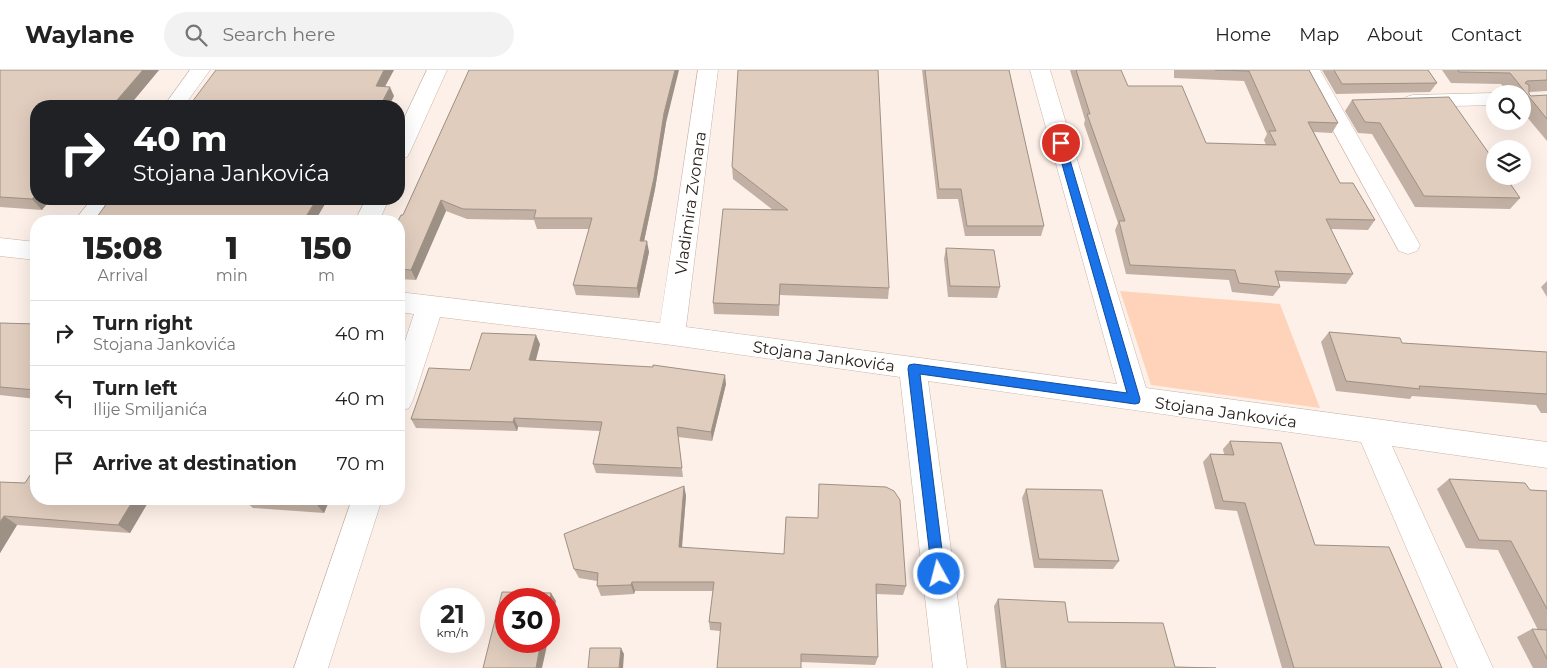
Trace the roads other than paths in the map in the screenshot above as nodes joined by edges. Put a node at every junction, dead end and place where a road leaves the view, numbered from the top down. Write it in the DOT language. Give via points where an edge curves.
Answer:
graph roads {
  1 [pos="200,70"];
  2 [pos="437,70"];
  3 [pos="708,70"];
  4 [pos="1040,70"];
  5 [pos="1310,70"];
  6 [pos="178,100"];
  7 [pos="1486,100"];
  8 [pos="1398,102"];
  9 [pos="405,139"];
  10 [pos="100,205"];
  11 [pos="91,215"];
  12 [pos="1408,245"];
  13 [pos="0,247"];
  14 [pos="30,250"];
  15 [pos="405,303"];
  16 [pos="430,306"];
  17 [pos="672,335"];
  18 [pos="914,369"];
  19 [pos="405,382"];
  20 [pos="1135,399"];
  21 [pos="1371,431"];
  22 [pos="1547,455"];
  23 [pos="364,505"];
  24 [pos="311,668"];
  25 [pos="950,668"];
  26 [pos="1476,668"];
  1 -- 6 [label="street"];
  2 -- 9 [label="street"];
  3 -- 17 [label="street, Vladimira Zvonara"];
  4 -- 20 [label="street"];
  5 -- 12 [label="street" via="1339,103"];
  7 -- 8 [label="street"];
  10 -- 11 [label="street"];
  13 -- 14 [label="street"];
  15 -- 16 [label="street, Stojana Jankovića"];
  16 -- 17 [label="street, Stojana Jankovića"];
  16 -- 19 [label="street"];
  17 -- 18 [label="street, Stojana Jankovića"];
  18 -- 20 [label="street, Stojana Jankovića"];
  18 -- 25 [label="street"];
  20 -- 21 [label="street, Stojana Jankovića"];
  21 -- 22 [label="street, Stojana Jankovića"];
  21 -- 26 [label="street"];
  23 -- 24 [label="street"];
}
